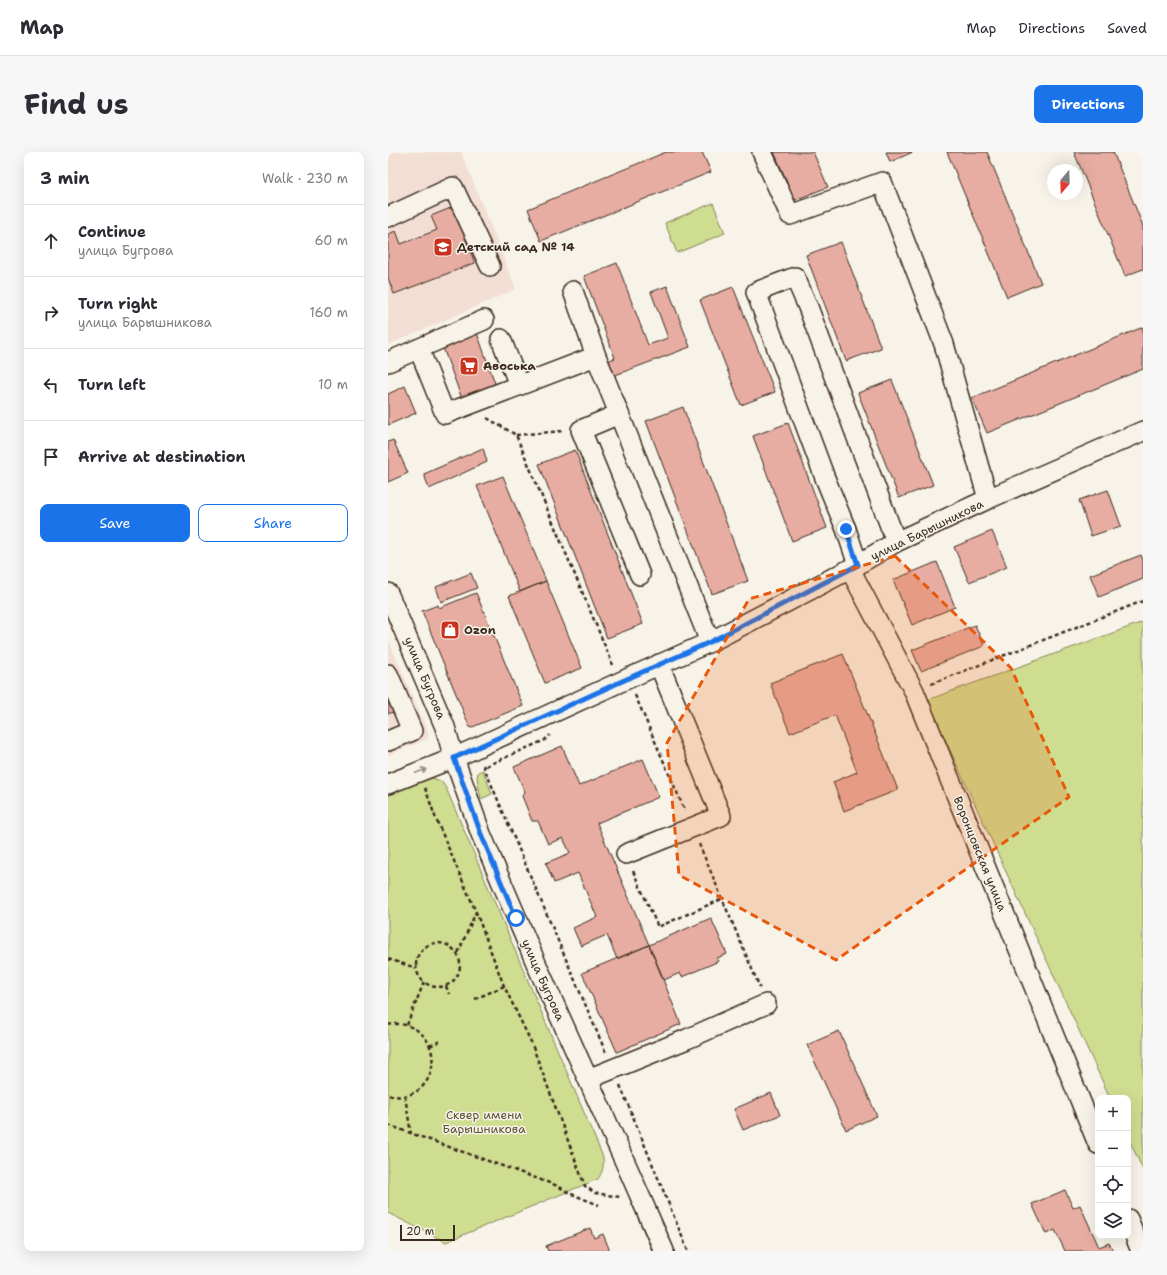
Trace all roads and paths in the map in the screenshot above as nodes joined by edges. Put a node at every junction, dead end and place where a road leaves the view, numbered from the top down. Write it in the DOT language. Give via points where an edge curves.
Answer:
graph roads {
  1 [pos="762,152"];
  2 [pos="388,217"];
  3 [pos="490,266"];
  4 [pos="573,291"];
  5 [pos="484,320"];
  6 [pos="501,339"];
  7 [pos="419,349"];
  8 [pos="596,356"];
  9 [pos="388,362"];
  10 [pos="519,385"];
  11 [pos="619,414"];
  12 [pos="482,417"];
  13 [pos="581,430"];
  14 [pos="1143,431"];
  15 [pos="516,435"];
  16 [pos="988,499"];
  17 [pos="896,542"];
  18 [pos="854,567"];
  19 [pos="640,575"];
  20 [pos="388,593"];
  21 [pos="1143,601"];
  22 [pos="710,642"];
  23 [pos="659,664"];
  24 [pos="388,674"];
  25 [pos="620,682"];
  26 [pos="914,691"];
  27 [pos="388,740"];
  28 [pos="545,740"];
  29 [pos="475,748"];
  30 [pos="454,758"];
  31 [pos="484,767"];
  32 [pos="418,772"];
  33 [pos="388,784"];
  34 [pos="626,854"];
  35 [pos="722,899"];
  36 [pos="476,912"];
  37 [pos="458,953"];
  38 [pos="388,959"];
  39 [pos="416,968"];
  40 [pos="424,982"];
  41 [pos="446,986"];
  42 [pos="504,986"];
  43 [pos="449,994"];
  44 [pos="475,999"];
  45 [pos="766,1004"];
  46 [pos="388,1025"];
  47 [pos="408,1025"];
  48 [pos="440,1041"];
  49 [pos="430,1046"];
  50 [pos="614,1070"];
  51 [pos="588,1080"];
  52 [pos="388,1095"];
  53 [pos="405,1096"];
  54 [pos="388,1125"];
  55 [pos="412,1134"];
  56 [pos="1095,1137"];
  57 [pos="626,1198"];
  58 [pos="599,1205"];
  59 [pos="1131,1226"];
  60 [pos="664,1251"];
  61 [pos="688,1251"];
  62 [pos="1141,1251"];
  1 -- 16 [label="street" via="790,216 882,182 944,344"];
  2 -- 3 [label="street" via="453,187"];
  4 -- 8 [label="street"];
  5 -- 7 [label="street"];
  6 -- 10 [label="street"];
  7 -- 9 [label="street"];
  7 -- 10 [label="street" via="445,414"];
  8 -- 10 [label="street"];
  8 -- 11 [label="street"];
  11 -- 13 [label="street"];
  11 -- 22 [label="street"];
  12 -- 15 [label="path" via="489,418"];
  13 -- 15 [label="path"];
  13 -- 19 [label="street"];
  14 -- 16 [label="street, улица Барышникова"];
  15 -- 25 [label="path"];
  16 -- 17 [label="street, улица Барышникова"];
  17 -- 18 [label="street, улица Барышникова"];
  17 -- 18 [label="street, Воронцовская улица" via="795,277 756,292 846,529"];
  18 -- 22 [label="street, улица Барышникова"];
  18 -- 26 [label="street, Воронцовская улица"];
  20 -- 30 [label="street, улица Бугрова" via="446,727"];
  21 -- 26 [label="path"];
  22 -- 23 [label="street, улица Барышникова"];
  23 -- 25 [label="street, улица Барышникова"];
  23 -- 34 [label="street" via="721,816"];
  24 -- 27 [label="street" via="412,731"];
  25 -- 29 [label="street, улица Барышникова"];
  26 -- 56 [label="street, Воронцовская улица"];
  28 -- 31 [label="path"];
  29 -- 30 [label="street, улица Барышникова"];
  29 -- 31 [label="path"];
  32 -- 30 [label="street, улица Барышникова, one-way"];
  30 -- 51 [label="street, улица Бугрова" via="481,834"];
  31 -- 50 [label="path"];
  32 -- 33 [label="street, улица Барышникова"];
  32 -- 36 [label="path"];
  34 -- 35 [label="path" via="658,927"];
  36 -- 37 [label="path"];
  36 -- 42 [label="path"];
  37 -- 39 [label="path" via="449,945 437,942 425,946 417,956"];
  37 -- 41 [label="path" via="461,963 459,974"];
  38 -- 39 [label="path"];
  39 -- 40 [label="path"];
  40 -- 41 [label="path" via="431,986"];
  40 -- 47 [label="path"];
  41 -- 43 [label="path"];
  42 -- 44 [label="path"];
  42 -- 57 [label="path" via="531,1042 585,1186 595,1193"];
  45 -- 50 [label="street"];
  46 -- 47 [label="path"];
  47 -- 49 [label="path" via="420,1032"];
  48 -- 49 [label="path"];
  49 -- 53 [label="path" via="433,1061 431,1073 418,1090"];
  50 -- 51 [label="street"];
  50 -- 61 [label="path"];
  51 -- 60 [label="street, улица Бугрова"];
  52 -- 53 [label="path"];
  53 -- 55 [label="path"];
  54 -- 55 [label="path"];
  55 -- 58 [label="path" via="558,1186"];
  59 -- 62 [label="street"];
}
